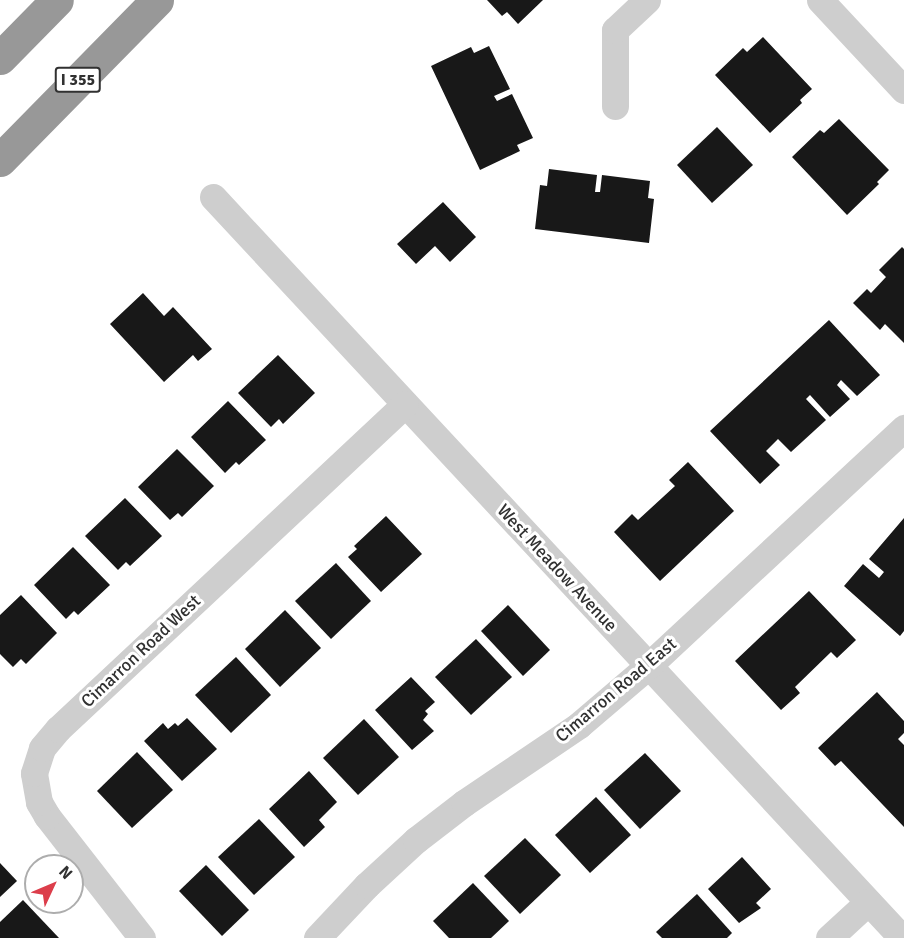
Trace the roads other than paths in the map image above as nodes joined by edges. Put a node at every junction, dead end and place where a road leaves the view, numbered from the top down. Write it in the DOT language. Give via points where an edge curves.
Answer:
graph roads {
  1 [pos="57,0"];
  2 [pos="157,0"];
  3 [pos="647,0"];
  4 [pos="820,0"];
  5 [pos="0,58"];
  6 [pos="904,90"];
  7 [pos="615,105"];
  8 [pos="0,160"];
  9 [pos="213,197"];
  10 [pos="405,404"];
  11 [pos="904,428"];
  12 [pos="648,666"];
  13 [pos="868,902"];
  14 [pos="141,937"];
  15 [pos="317,938"];
  16 [pos="829,938"];
  17 [pos="902,938"];
  1 -- 5 [label="highway"];
  2 -- 8 [label="highway, I 355"];
  3 -- 7 [label="street" via="615,30"];
  4 -- 6 [label="street"];
  9 -- 10 [label="street, West Meadow Avenue"];
  10 -- 12 [label="street, West Meadow Avenue"];
  10 -- 14 [label="street, Cimarron Road West" via="57,729 42,748 34,773 39,802"];
  11 -- 12 [label="street, Cimarron Road East"];
  12 -- 13 [label="street, West Meadow Avenue"];
  12 -- 15 [label="street, Cimarron Road East" via="579,725 416,840"];
  13 -- 16 [label="street"];
  13 -- 17 [label="street, West Meadow Avenue"];
}
